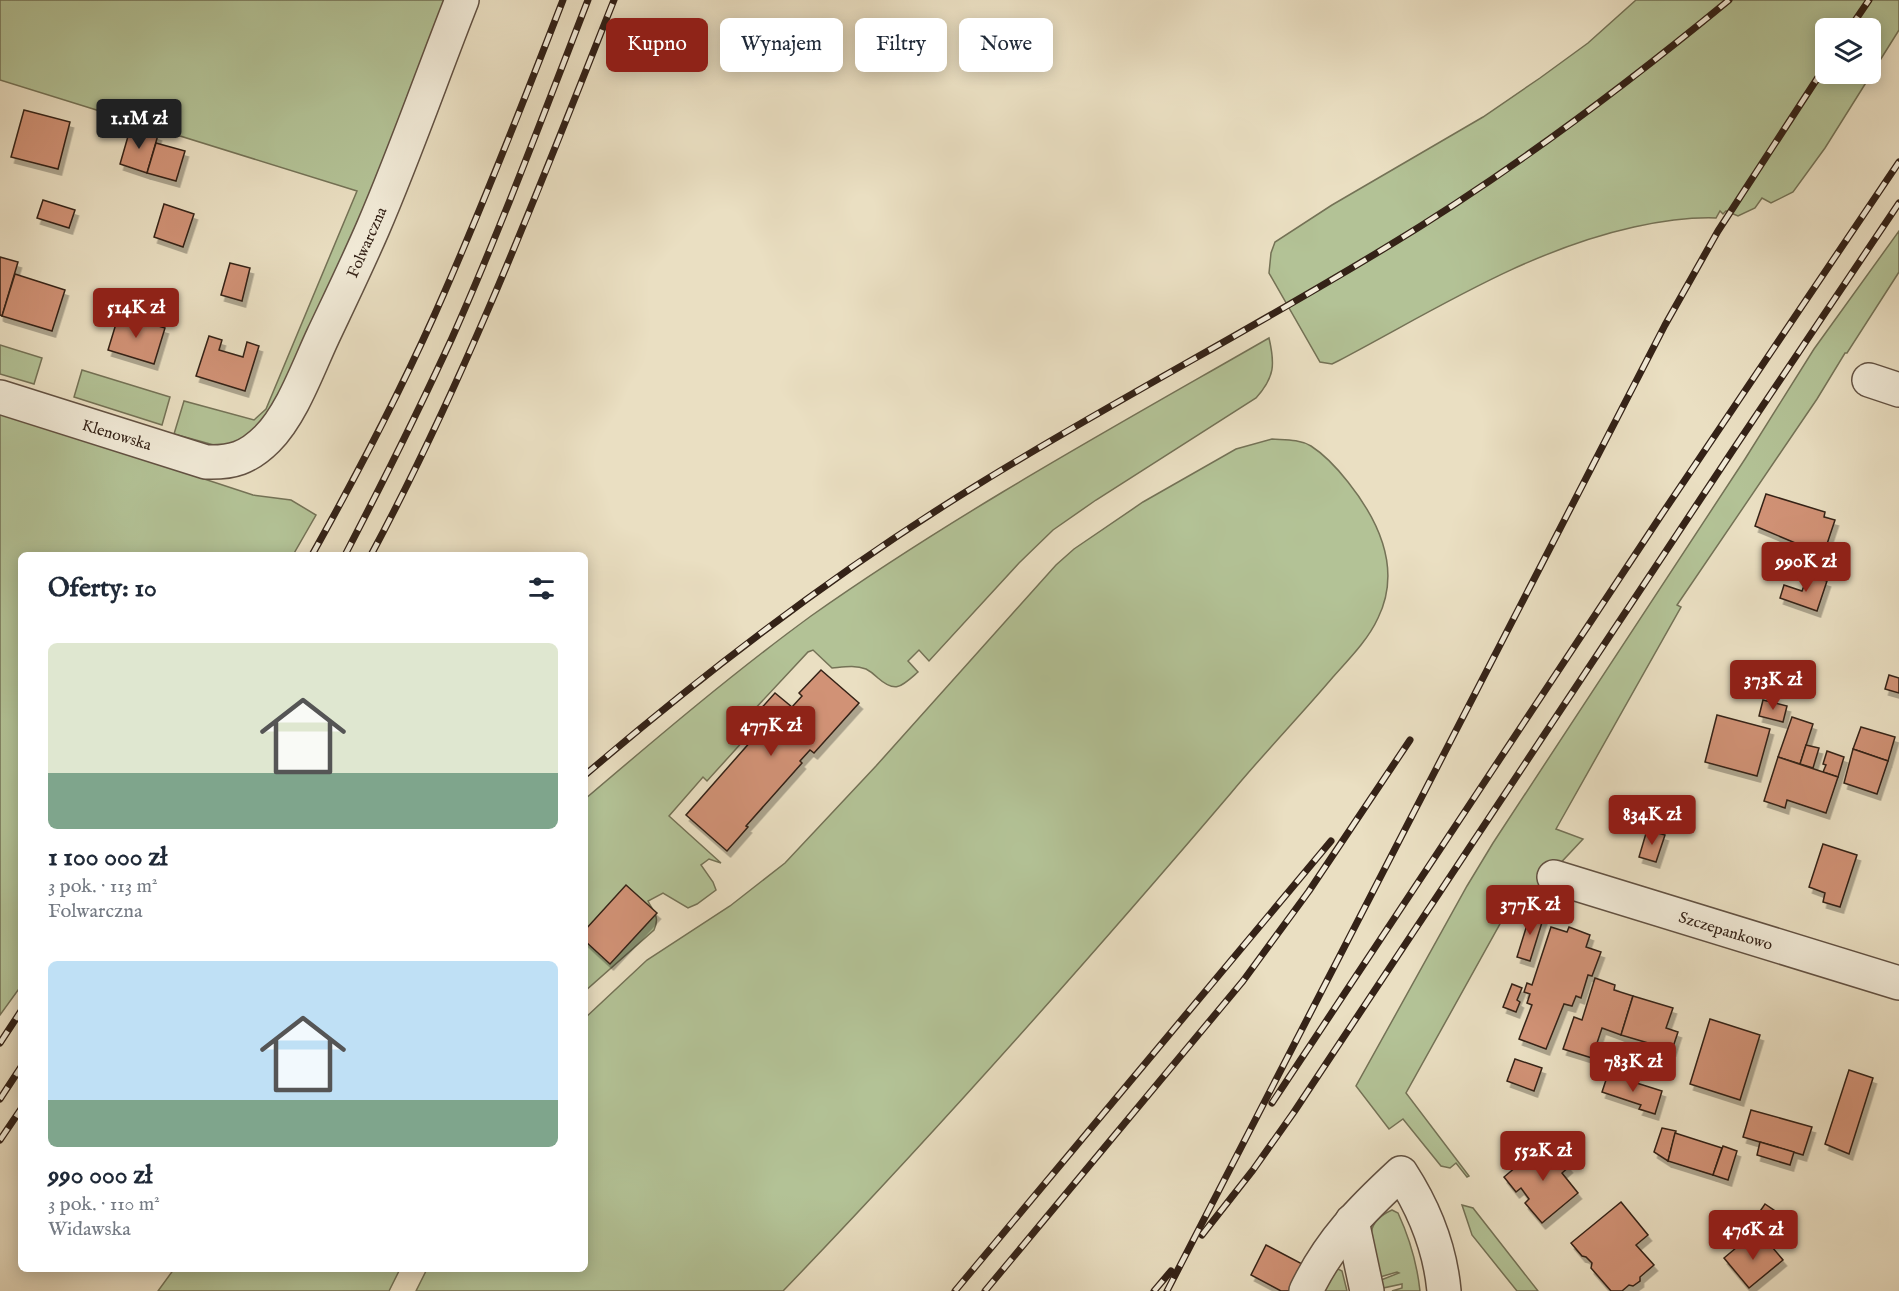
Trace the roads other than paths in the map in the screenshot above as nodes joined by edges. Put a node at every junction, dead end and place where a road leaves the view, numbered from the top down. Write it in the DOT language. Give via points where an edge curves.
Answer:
graph roads {
  1 [pos="462,0"];
  2 [pos="0,397"];
  3 [pos="235,461"];
  4 [pos="1554,877"];
  5 [pos="1899,983"];
  6 [pos="1352,1221"];
  7 [pos="1306,1291"];
  8 [pos="1367,1291"];
  9 [pos="1444,1291"];
  1 -- 3 [label="street, Folwarczna" via="373,228 298,388 268,438"];
  2 -- 3 [label="street, Klenowska" via="206,462"];
  4 -- 5 [label="street, Szczepankowo"];
  6 -- 7 [label="street" via="1335,1240"];
  6 -- 8 [label="street"];
  6 -- 9 [label="street" via="1401,1173 1433,1233"];
}
